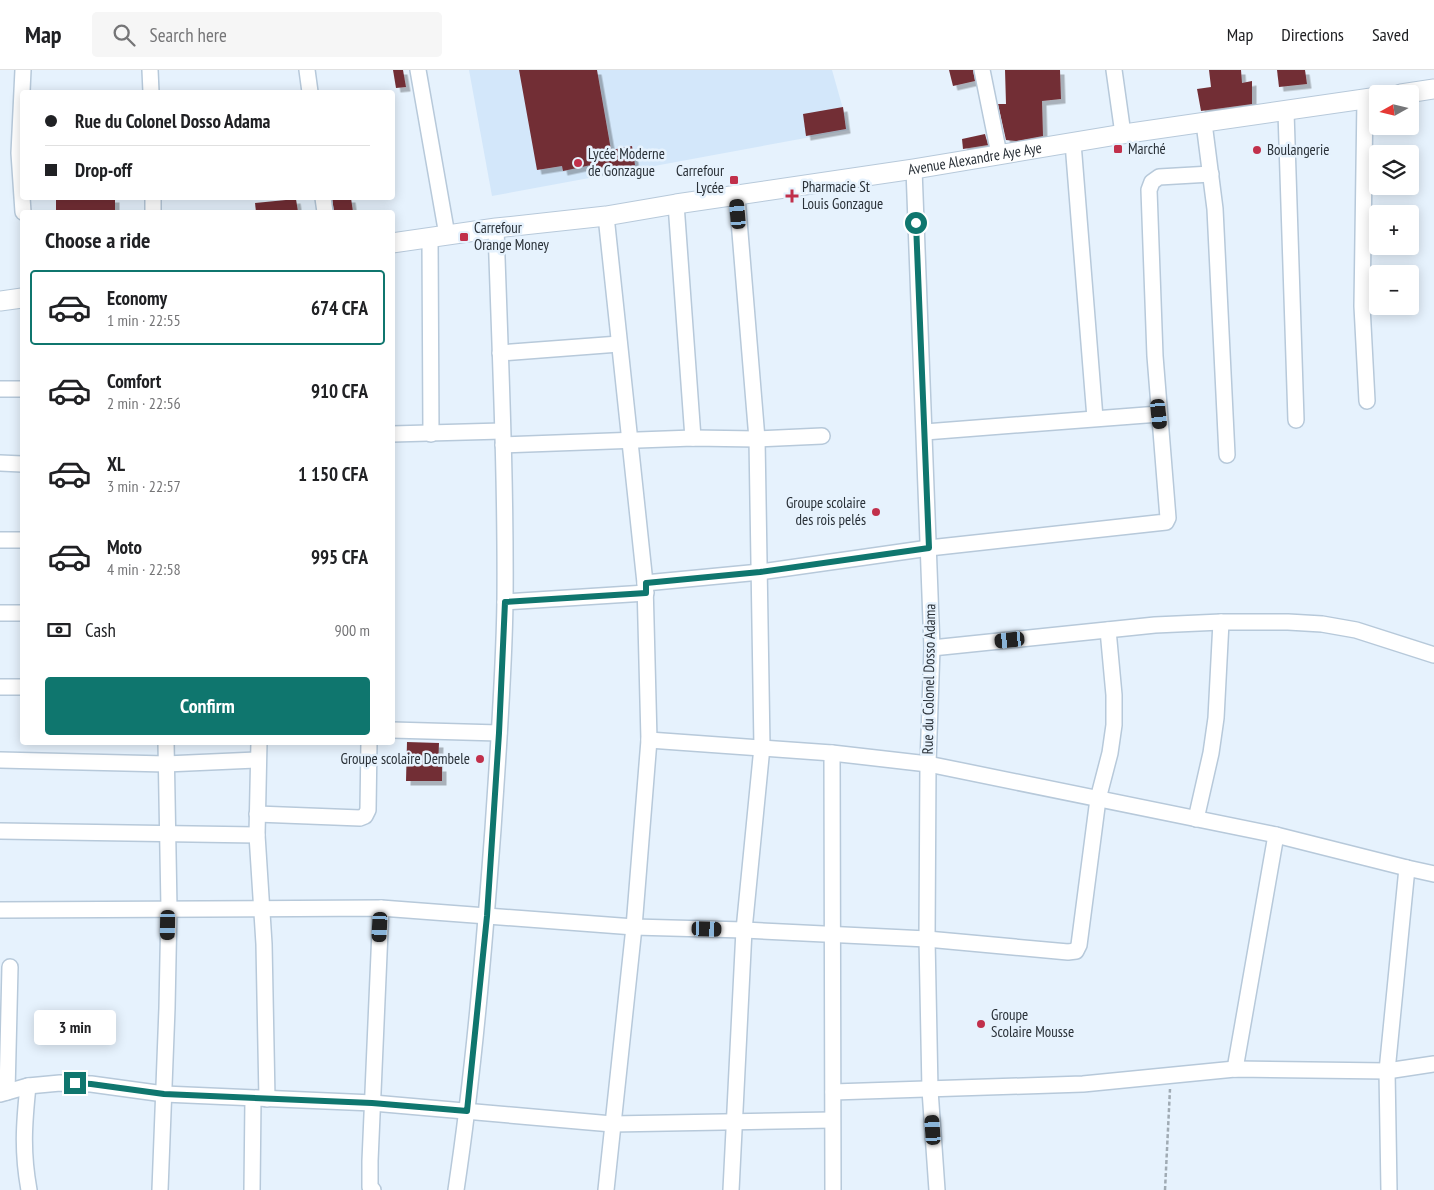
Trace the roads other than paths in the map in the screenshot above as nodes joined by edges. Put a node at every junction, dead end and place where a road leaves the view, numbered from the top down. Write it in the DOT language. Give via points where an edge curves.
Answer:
graph roads {
  1 [pos="23,70"];
  2 [pos="150,70"];
  3 [pos="307,70"];
  4 [pos="418,70"];
  5 [pos="982,70"];
  6 [pos="1114,70"];
  7 [pos="1434,89"];
  8 [pos="22,90"];
  9 [pos="151,90"];
  10 [pos="310,90"];
  11 [pos="1419,91"];
  12 [pos="1369,98"];
  13 [pos="1286,112"];
  14 [pos="1204,122"];
  15 [pos="20,133"];
  16 [pos="1123,134"];
  17 [pos="1369,135"];
  18 [pos="1073,142"];
  19 [pos="999,154"];
  20 [pos="20,168"];
  21 [pos="914,169"];
  22 [pos="1211,174"];
  23 [pos="737,196"];
  24 [pos="676,204"];
  25 [pos="606,216"];
  26 [pos="496,228"];
  27 [pos="439,237"];
  28 [pos="395,243"];
  29 [pos="20,298"];
  30 [pos="0,301"];
  31 [pos="619,344"];
  32 [pos="500,353"];
  33 [pos="0,389"];
  34 [pos="20,389"];
  35 [pos="1367,401"];
  36 [pos="1159,414"];
  37 [pos="1095,418"];
  38 [pos="1296,420"];
  39 [pos="925,432"];
  40 [pos="395,434"];
  41 [pos="431,434"];
  42 [pos="822,436"];
  43 [pos="503,438"];
  44 [pos="693,438"];
  45 [pos="757,439"];
  46 [pos="629,441"];
  47 [pos="1228,455"];
  48 [pos="0,463"];
  49 [pos="20,464"];
  50 [pos="0,540"];
  51 [pos="20,540"];
  52 [pos="929,548"];
  53 [pos="760,572"];
  54 [pos="646,588"];
  55 [pos="505,602"];
  56 [pos="20,613"];
  57 [pos="0,614"];
  58 [pos="1220,622"];
  59 [pos="1108,630"];
  60 [pos="932,648"];
  61 [pos="1434,655"];
  62 [pos="0,687"];
  63 [pos="20,687"];
  64 [pos="395,730"];
  65 [pos="499,733"];
  66 [pos="649,740"];
  67 [pos="166,745"];
  68 [pos="259,745"];
  69 [pos="369,745"];
  70 [pos="762,747"];
  71 [pos="832,753"];
  72 [pos="0,760"];
  73 [pos="258,760"];
  74 [pos="166,764"];
  75 [pos="928,764"];
  76 [pos="1098,799"];
  77 [pos="257,814"];
  78 [pos="1196,819"];
  79 [pos="0,831"];
  80 [pos="166,834"];
  81 [pos="257,835"];
  82 [pos="1276,835"];
  83 [pos="1407,868"];
  84 [pos="1434,874"];
  85 [pos="169,908"];
  86 [pos="380,908"];
  87 [pos="0,910"];
  88 [pos="262,910"];
  89 [pos="487,916"];
  90 [pos="634,927"];
  91 [pos="744,930"];
  92 [pos="833,935"];
  93 [pos="927,939"];
  94 [pos="10,967"];
  95 [pos="1434,1064"];
  96 [pos="1235,1070"];
  97 [pos="1387,1071"];
  98 [pos="28,1086"];
  99 [pos="930,1090"];
  100 [pos="833,1092"];
  101 [pos="3,1093"];
  102 [pos="164,1094"];
  103 [pos="260,1099"];
  104 [pos="372,1103"];
  105 [pos="467,1111"];
  106 [pos="832,1120"];
  107 [pos="735,1122"];
  108 [pos="612,1124"];
  109 [pos="29,1190"];
  110 [pos="160,1190"];
  111 [pos="252,1190"];
  112 [pos="373,1190"];
  113 [pos="456,1190"];
  114 [pos="606,1190"];
  115 [pos="731,1190"];
  116 [pos="833,1190"];
  117 [pos="937,1190"];
  118 [pos="1389,1190"];
  1 -- 8 [label="street"];
  2 -- 9 [label="street"];
  3 -- 10 [label="street"];
  4 -- 27 [label="street"];
  5 -- 19 [label="street"];
  6 -- 16 [label="street"];
  7 -- 11 [label="street"];
  12 -- 13 [label="street, Avenue Alexandre Aye Aye"];
  13 -- 14 [label="street, Avenue Alexandre Aye Aye"];
  13 -- 38 [label="street"];
  14 -- 16 [label="street, Avenue Alexandre Aye Aye"];
  14 -- 22 [label="street"];
  15 -- 20 [label="street"];
  16 -- 18 [label="street, Avenue Alexandre Aye Aye"];
  17 -- 35 [label="street" via="1362,306"];
  18 -- 19 [label="street, Avenue Alexandre Aye Aye"];
  18 -- 37 [label="street"];
  19 -- 21 [label="street, Avenue Alexandre Aye Aye"];
  21 -- 23 [label="street, Avenue Alexandre Aye Aye"];
  21 -- 39 [label="street, Rue du Colonel Dosso Adama"];
  22 -- 36 [label="street" via="1159,177 1149,190"];
  22 -- 47 [label="street"];
  23 -- 24 [label="street, Avenue Alexandre Aye Aye"];
  23 -- 45 [label="street"];
  24 -- 25 [label="street, Avenue Alexandre Aye Aye"];
  24 -- 44 [label="street"];
  25 -- 26 [label="street, Avenue Alexandre Aye Aye"];
  25 -- 31 [label="street"];
  26 -- 27 [label="street, Avenue Alexandre Aye Aye"];
  26 -- 32 [label="street"];
  27 -- 28 [label="street, Avenue Alexandre Aye Aye"];
  27 -- 41 [label="street"];
  29 -- 30 [label="street"];
  31 -- 32 [label="street"];
  31 -- 46 [label="street"];
  32 -- 43 [label="street"];
  33 -- 34 [label="street"];
  36 -- 37 [label="street"];
  36 -- 52 [label="street" via="1166,522"];
  37 -- 39 [label="street"];
  39 -- 52 [label="street, Rue du Colonel Dosso Adama"];
  40 -- 41 [label="street"];
  41 -- 43 [label="street"];
  42 -- 45 [label="street"];
  43 -- 46 [label="street"];
  43 -- 55 [label="street"];
  44 -- 45 [label="street"];
  44 -- 46 [label="street"];
  45 -- 53 [label="street"];
  46 -- 54 [label="street"];
  48 -- 49 [label="street"];
  50 -- 51 [label="street"];
  52 -- 53 [label="street"];
  52 -- 60 [label="street, Rue du Colonel Dosso Adama"];
  53 -- 54 [label="street"];
  53 -- 70 [label="street"];
  54 -- 55 [label="street"];
  54 -- 66 [label="street"];
  55 -- 65 [label="street"];
  56 -- 57 [label="street"];
  58 -- 59 [label="street"];
  58 -- 61 [label="street" via="1322,624 1356,630"];
  58 -- 78 [label="street" via="1216,718"];
  59 -- 60 [label="street"];
  59 -- 76 [label="street" via="1114,725"];
  60 -- 75 [label="street, Rue du Colonel Dosso Adama"];
  62 -- 63 [label="street"];
  64 -- 65 [label="street"];
  65 -- 89 [label="street"];
  66 -- 70 [label="street"];
  66 -- 90 [label="street"];
  67 -- 74 [label="street"];
  68 -- 73 [label="street"];
  69 -- 77 [label="street" via="368,810 365,816"];
  70 -- 71 [label="street"];
  70 -- 91 [label="street"];
  71 -- 75 [label="street"];
  71 -- 92 [label="street"];
  72 -- 74 [label="street"];
  73 -- 74 [label="street"];
  73 -- 77 [label="street"];
  74 -- 80 [label="street"];
  75 -- 76 [label="street"];
  75 -- 93 [label="street, Rue du Colonel Dosso Adama"];
  76 -- 78 [label="street"];
  76 -- 93 [label="street" via="1076,951"];
  77 -- 81 [label="street"];
  78 -- 82 [label="street"];
  79 -- 80 [label="street"];
  80 -- 81 [label="street"];
  80 -- 85 [label="street"];
  81 -- 88 [label="street"];
  82 -- 83 [label="street"];
  82 -- 96 [label="street"];
  83 -- 84 [label="street"];
  83 -- 97 [label="street"];
  85 -- 87 [label="street"];
  85 -- 88 [label="street"];
  85 -- 102 [label="street"];
  86 -- 88 [label="street"];
  86 -- 89 [label="street"];
  86 -- 104 [label="street"];
  88 -- 103 [label="street"];
  89 -- 90 [label="street"];
  89 -- 105 [label="street"];
  90 -- 91 [label="street"];
  90 -- 108 [label="street"];
  91 -- 92 [label="street"];
  91 -- 107 [label="street"];
  92 -- 93 [label="street"];
  92 -- 100 [label="street"];
  93 -- 99 [label="street, Rue du Colonel Dosso Adama"];
  94 -- 101 [label="street"];
  95 -- 97 [label="street"];
  96 -- 97 [label="street"];
  96 -- 99 [label="street" via="1084,1084"];
  97 -- 118 [label="street"];
  98 -- 101 [label="street"];
  98 -- 102 [label="street" via="91,1084"];
  98 -- 109 [label="street" via="23,1133"];
  99 -- 100 [label="street"];
  99 -- 117 [label="street, Rue du Colonel Dosso Adama"];
  100 -- 106 [label="street"];
  102 -- 103 [label="street"];
  102 -- 110 [label="street"];
  103 -- 104 [label="street"];
  103 -- 111 [label="street"];
  104 -- 105 [label="street"];
  104 -- 112 [label="street" via="370,1187"];
  105 -- 108 [label="street"];
  105 -- 113 [label="street"];
  106 -- 107 [label="street"];
  106 -- 116 [label="street"];
  107 -- 108 [label="street"];
  107 -- 115 [label="street"];
  108 -- 114 [label="street"];
}
